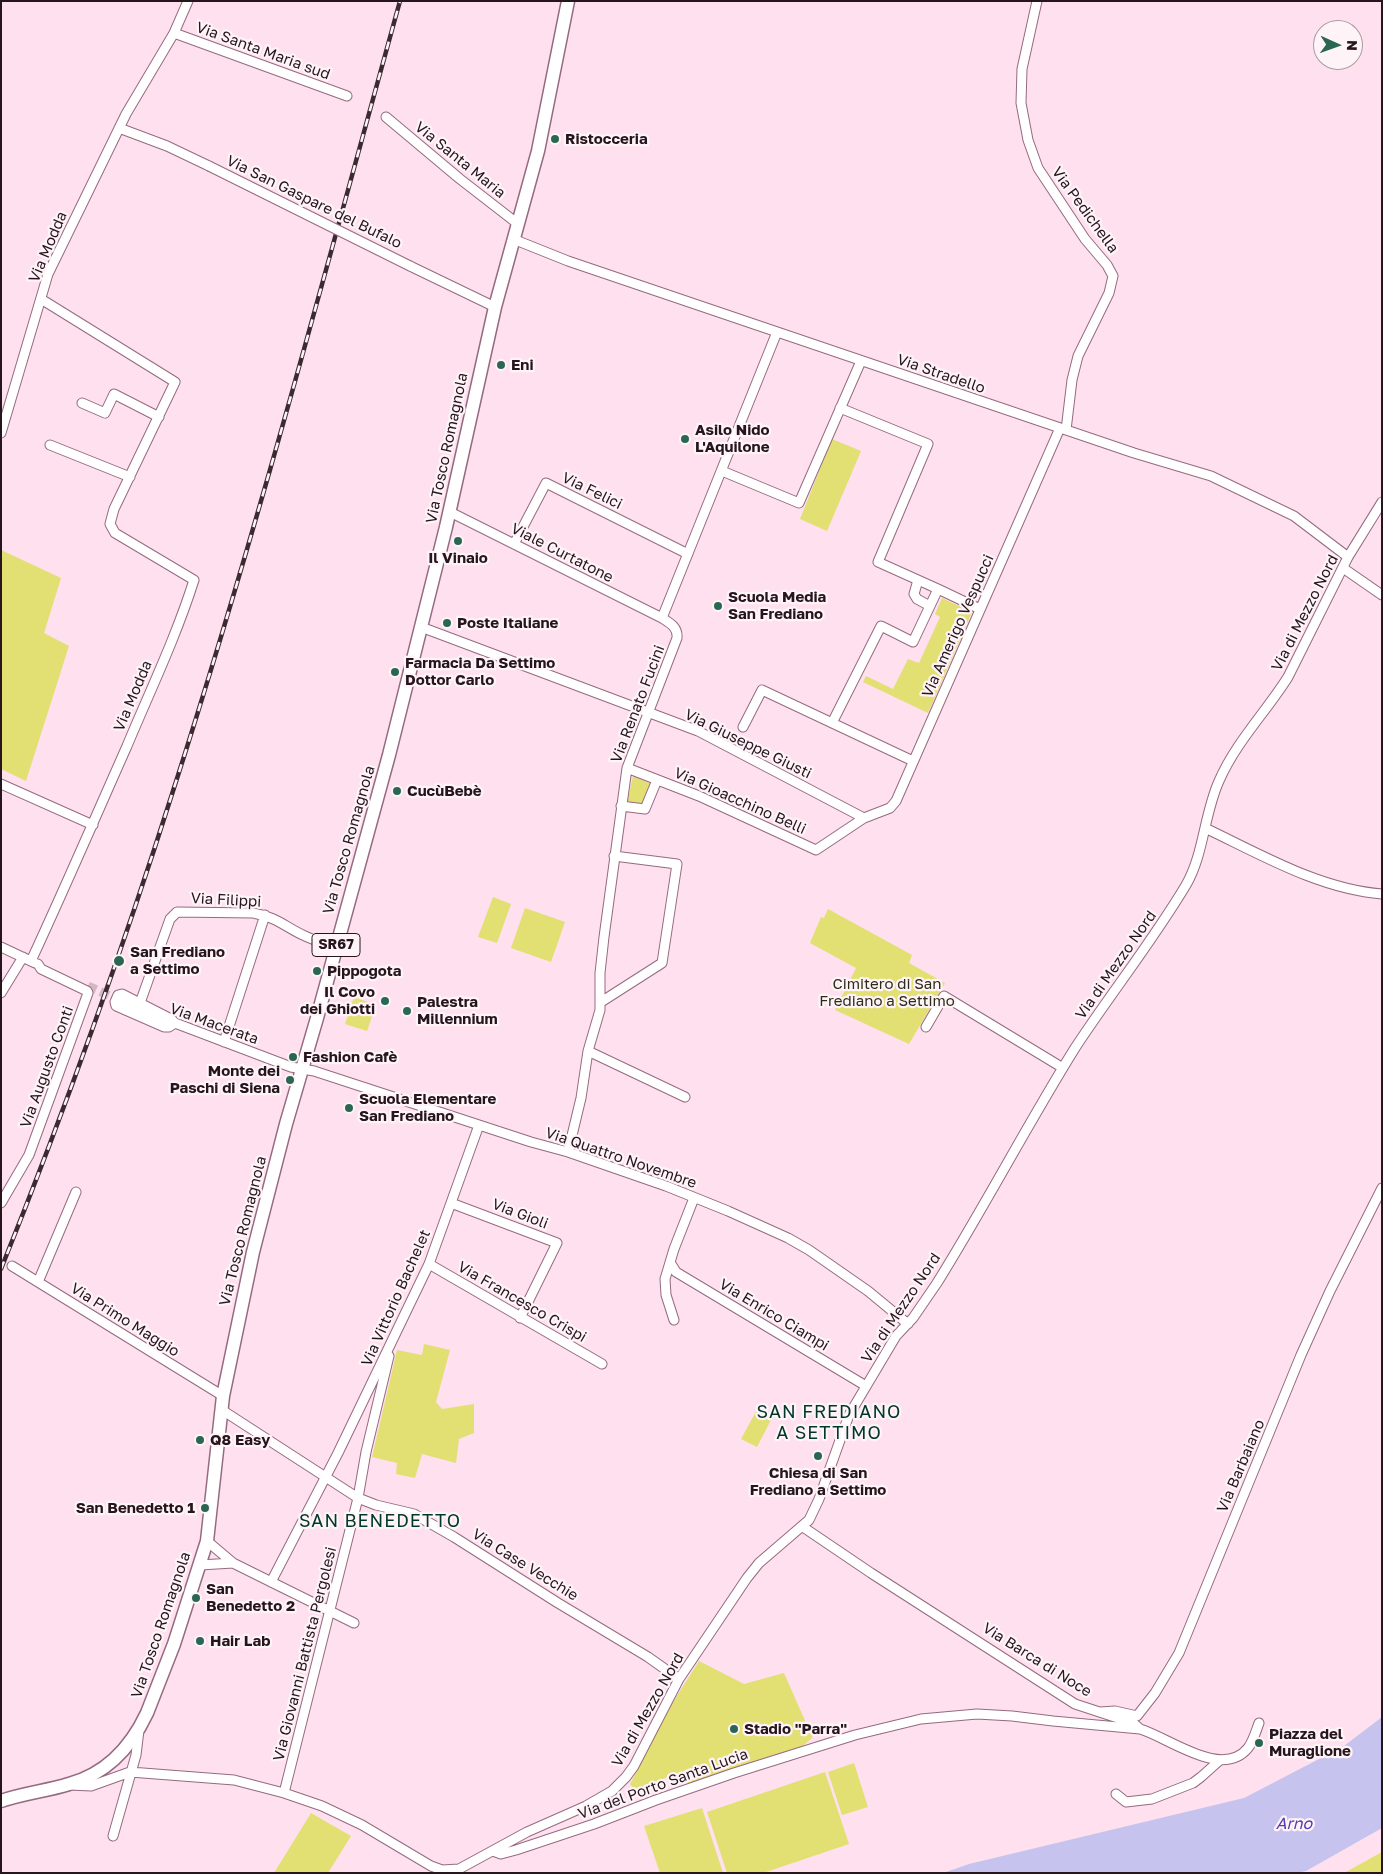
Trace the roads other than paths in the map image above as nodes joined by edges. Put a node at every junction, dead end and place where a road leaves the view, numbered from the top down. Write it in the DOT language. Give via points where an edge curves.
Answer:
graph roads {
  1 [pos="188,1"];
  2 [pos="568,1"];
  3 [pos="1037,1"];
  4 [pos="174,33"];
  5 [pos="347,96"];
  6 [pos="386,117"];
  7 [pos="119,128"];
  8 [pos="518,224"];
  9 [pos="513,239"];
  10 [pos="42,299"];
  11 [pos="494,306"];
  12 [pos="777,332"];
  13 [pos="861,360"];
  14 [pos="82,403"];
  15 [pos="840,408"];
  16 [pos="158,417"];
  17 [pos="1063,429"];
  18 [pos="1,433"];
  19 [pos="50,445"];
  20 [pos="722,470"];
  21 [pos="130,477"];
  22 [pos="1382,502"];
  23 [pos="450,512"];
  24 [pos="514,544"];
  25 [pos="688,554"];
  26 [pos="1348,557"];
  27 [pos="1343,568"];
  28 [pos="918,580"];
  29 [pos="938,589"];
  30 [pos="1382,594"];
  31 [pos="930,606"];
  32 [pos="980,609"];
  33 [pos="662,618"];
  34 [pos="421,628"];
  35 [pos="648,712"];
  36 [pos="832,723"];
  37 [pos="743,727"];
  38 [pos="913,761"];
  39 [pos="627,768"];
  40 [pos="657,780"];
  41 [pos="1,784"];
  42 [pos="621,806"];
  43 [pos="864,818"];
  44 [pos="93,825"];
  45 [pos="1204,828"];
  46 [pos="614,856"];
  47 [pos="1382,894"];
  48 [pos="265,915"];
  49 [pos="1,947"];
  50 [pos="336,947"];
  51 [pos="31,961"];
  52 [pos="1,993"];
  53 [pos="119,1000"];
  54 [pos="601,1002"];
  55 [pos="140,1003"];
  56 [pos="175,1023"];
  57 [pos="926,1027"];
  58 [pos="224,1042"];
  59 [pos="588,1051"];
  60 [pos="1063,1068"];
  61 [pos="302,1070"];
  62 [pos="685,1097"];
  63 [pos="479,1125"];
  64 [pos="568,1152"];
  65 [pos="1382,1188"];
  66 [pos="76,1192"];
  67 [pos="694,1198"];
  68 [pos="1,1203"];
  69 [pos="452,1203"];
  70 [pos="428,1264"];
  71 [pos="671,1264"];
  72 [pos="12,1266"];
  73 [pos="38,1282"];
  74 [pos="520,1318"];
  75 [pos="674,1320"];
  76 [pos="908,1324"];
  77 [pos="390,1345"];
  78 [pos="602,1364"];
  79 [pos="866,1386"];
  80 [pos="224,1396"];
  81 [pos="222,1410"];
  82 [pos="326,1476"];
  83 [pos="358,1498"];
  84 [pos="802,1527"];
  85 [pos="207,1541"];
  86 [pos="233,1563"];
  87 [pos="200,1565"];
  88 [pos="271,1582"];
  89 [pos="330,1611"];
  90 [pos="354,1623"];
  91 [pos="679,1679"];
  92 [pos="1100,1712"];
  93 [pos="1259,1723"];
  94 [pos="139,1729"];
  95 [pos="1140,1729"];
  96 [pos="1220,1760"];
  97 [pos="130,1772"];
  98 [pos="69,1784"];
  99 [pos="284,1793"];
  100 [pos="1116,1794"];
  101 [pos="1,1801"];
  102 [pos="114,1836"];
  103 [pos="493,1851"];
  1 -- 4 [label="street, Via Santa Maria sud"];
  2 -- 8 [label="main road, Via Tosco Romagnola / SR67" via="538,152"];
  3 -- 17 [label="street, Via Pedichella" via="1022,69 1022,103 1028,140 1043,176 1113,276 1109,292 1078,356"];
  4 -- 5 [label="street, Via Santa Maria sud"];
  4 -- 7 [label="street, Via Modda"];
  6 -- 8 [label="street, Via Santa Maria"];
  7 -- 10 [label="street, Via Modda" via="53,264"];
  7 -- 11 [label="street, Via San Gaspare del Bufalo, bridge" via="167,146"];
  8 -- 9 [label="main road, Via Tosco Romagnola / SR67"];
  9 -- 11 [label="main road, Via Tosco Romagnola / SR67"];
  9 -- 12 [label="street, Via Stradello" via="568,262"];
  10 -- 16 [label="street, Via Modda" via="176,382"];
  10 -- 18 [label="street"];
  11 -- 23 [label="main road, Via Tosco Romagnola / SR67"];
  12 -- 13 [label="street, Via Stradello"];
  12 -- 20 [label="street"];
  13 -- 15 [label="street"];
  13 -- 17 [label="street, Via Stradello"];
  14 -- 16 [label="street" via="105,413 114,394"];
  15 -- 20 [label="street" via="799,503"];
  15 -- 28 [label="street" via="928,444 878,562"];
  16 -- 21 [label="street, Via Modda"];
  17 -- 26 [label="street, Via Stradello" via="1219,479 1294,516"];
  17 -- 32 [label="street, Via Amerigo Vespucci"];
  19 -- 21 [label="street"];
  20 -- 25 [label="street"];
  21 -- 44 [label="street, Via Modda" via="114,509 110,522 112,529 194,580"];
  22 -- 26 [label="street, Via di Mezzo Nord"];
  23 -- 24 [label="street, Viale Curtatone"];
  23 -- 34 [label="main road, Via Tosco Romagnola / SR67"];
  24 -- 25 [label="street, Via Felici" via="546,483"];
  24 -- 33 [label="street, Viale Curtatone"];
  25 -- 33 [label="street"];
  26 -- 27 [label="street, Via di Mezzo Nord"];
  27 -- 30 [label="street"];
  27 -- 45 [label="street, Via di Mezzo Nord" via="1278,693 1226,766 1212,797"];
  28 -- 29 [label="street"];
  28 -- 31 [label="street" via="914,594"];
  29 -- 31 [label="street"];
  29 -- 32 [label="street"];
  31 -- 36 [label="street" via="913,642 881,626"];
  32 -- 38 [label="street, Via Amerigo Vespucci"];
  33 -- 35 [label="street, Via Renato Fucini" via="674,627 677,638"];
  34 -- 35 [label="street, Via Giuseppe Giusti"];
  34 -- 50 [label="main road, Via Tosco Romagnola / SR67"];
  35 -- 39 [label="street, Via Renato Fucini"];
  35 -- 43 [label="street, Via Giuseppe Giusti" via="698,731"];
  36 -- 37 [label="street" via="762,690"];
  36 -- 38 [label="street"];
  38 -- 43 [label="street, Via Amerigo Vespucci" via="894,804"];
  39 -- 40 [label="street, Via Gioacchino Belli"];
  39 -- 42 [label="street, Via Renato Fucini"];
  40 -- 42 [label="street" via="645,809"];
  40 -- 43 [label="street, Via Gioacchino Belli" via="816,850"];
  41 -- 44 [label="street"];
  42 -- 46 [label="street, Via Renato Fucini"];
  44 -- 51 [label="street, Via Modda"];
  45 -- 47 [label="street" via="1284,867 1360,891"];
  45 -- 60 [label="street, Via di Mezzo Nord" via="1186,885"];
  46 -- 54 [label="street, Via Renato Fucini" via="600,973"];
  46 -- 54 [label="street" via="677,864 662,963"];
  48 -- 50 [label="street, Via Filippi" via="305,936"];
  48 -- 55 [label="street, Via Filippi" via="178,912 170,920"];
  48 -- 58 [label="street"];
  49 -- 51 [label="street"];
  50 -- 61 [label="main road, Via Tosco Romagnola / SR67"];
  51 -- 52 [label="street, Via Modda"];
  51 -- 68 [label="street, Via Augusto Conti" via="88,989 29,1155"];
  53 -- 56 [label="street, Via Macerata"];
  54 -- 59 [label="street, Via Renato Fucini"];
  55 -- 56 [label="street"];
  55 -- 56 [label="street" via="122,994 115,1002 116,1006 164,1027"];
  56 -- 58 [label="street, Via Macerata"];
  57 -- 60 [label="street" via="944,996"];
  58 -- 61 [label="street, Via Macerata"];
  59 -- 62 [label="street"];
  59 -- 64 [label="street, Via Renato Fucini"];
  60 -- 76 [label="street, Via di Mezzo Nord" via="956,1252"];
  61 -- 63 [label="street, Via Quattro Novembre" via="314,1070"];
  61 -- 80 [label="main road, Via Tosco Romagnola / SR67" via="253,1252"];
  63 -- 64 [label="street, Via Quattro Novembre"];
  63 -- 69 [label="street, Via Vittorio Bachelet"];
  64 -- 67 [label="street, Via Quattro Novembre"];
  65 -- 92 [label="street, Via Barbaiano" via="1330,1291 1178,1653 1155,1693 1137,1716 1115,1711"];
  66 -- 73 [label="street"];
  67 -- 71 [label="street"];
  67 -- 76 [label="street, Via Quattro Novembre" via="763,1226 809,1250"];
  69 -- 70 [label="street, Via Vittorio Bachelet"];
  69 -- 74 [label="street, Via Gioli" via="556,1242"];
  70 -- 74 [label="street, Via Francesco Crispi"];
  70 -- 77 [label="street, Via Vittorio Bachelet"];
  71 -- 75 [label="street" via="665,1284"];
  71 -- 79 [label="street, Via Enrico Ciampi" via="676,1272"];
  72 -- 73 [label="street, Via Primo Maggio"];
  73 -- 80 [label="street, Via Primo Maggio"];
  74 -- 78 [label="street, Via Francesco Crispi"];
  76 -- 79 [label="street, Via di Mezzo Nord" via="896,1336"];
  77 -- 82 [label="street, Via Vittorio Bachelet"];
  77 -- 83 [label="street, Via Giovanni Battista Pergolesi"];
  79 -- 84 [label="street, Via di Mezzo Nord" via="849,1415 813,1514"];
  80 -- 81 [label="main road, Via Tosco Romagnola / SR67"];
  81 -- 82 [label="street, Via Case Vecchie"];
  81 -- 85 [label="main road, Via Tosco Romagnola / SR67"];
  82 -- 83 [label="street, Via Case Vecchie"];
  82 -- 88 [label="street, Via Vittorio Bachelet"];
  83 -- 89 [label="street, Via Giovanni Battista Pergolesi"];
  83 -- 91 [label="street, Via Case Vecchie" via="414,1514 430,1523"];
  84 -- 91 [label="street, Via di Mezzo Nord" via="753,1570"];
  84 -- 92 [label="street, Via Barca di Noce" via="1076,1704"];
  85 -- 86 [label="street"];
  85 -- 87 [label="main road, Via Tosco Romagnola / SR67"];
  86 -- 87 [label="street"];
  86 -- 88 [label="street"];
  87 -- 94 [label="main road, Via Tosco Romagnola / SR67" via="174,1644"];
  88 -- 89 [label="street"];
  89 -- 90 [label="street"];
  89 -- 99 [label="street, Via Giovanni Battista Pergolesi"];
  91 -- 103 [label="street, Via di Mezzo Nord" via="634,1766 620,1783 586,1806"];
  92 -- 95 [label="street, Via Barca di Noce" via="1133,1723"];
  93 -- 96 [label="street" via="1248,1749 1235,1757"];
  94 -- 97 [label="street"];
  94 -- 98 [label="main road, Via Tosco Romagnola / SR67" via="124,1751 109,1765"];
  95 -- 96 [label="street, Via Barca di Noce" via="1203,1757"];
  95 -- 103 [label="street, Via del Porto Santa Lucia" via="986,1714 920,1719 855,1735 742,1770 516,1850 501,1854"];
  96 -- 100 [label="street" via="1197,1781 1144,1801 1126,1802"];
  97 -- 98 [label="street, Via di Mezzo Nord" via="91,1786"];
  97 -- 99 [label="street, Via di Mezzo Nord" via="234,1780"];
  97 -- 102 [label="street"];
  98 -- 101 [label="main road, Via Tosco Romagnola / SR67"];
  99 -- 103 [label="street, Via di Mezzo Nord" via="347,1818 436,1869 463,1867"];
}
